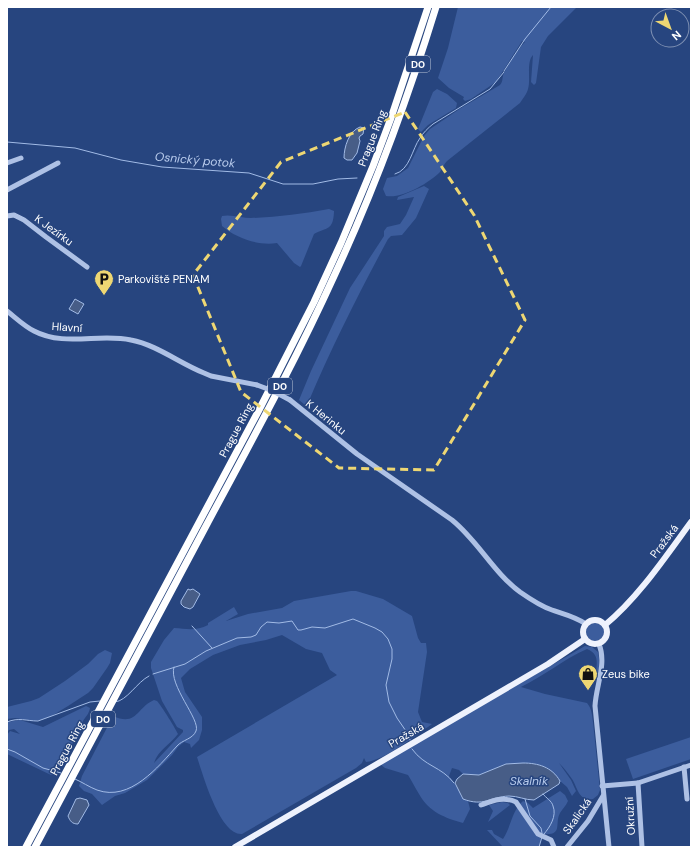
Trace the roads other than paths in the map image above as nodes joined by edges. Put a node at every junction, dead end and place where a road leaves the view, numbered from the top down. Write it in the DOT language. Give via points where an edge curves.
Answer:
graph roads {
  1 [pos="428,7"];
  2 [pos="436,7"];
  3 [pos="21,158"];
  4 [pos="7,163"];
  5 [pos="58,163"];
  6 [pos="7,190"];
  7 [pos="7,216"];
  8 [pos="87,267"];
  9 [pos="7,311"];
  10 [pos="132,340"];
  11 [pos="691,522"];
  12 [pos="586,624"];
  13 [pos="605,625"];
  14 [pos="585,639"];
  15 [pos="599,644"];
  16 [pos="691,765"];
  17 [pos="684,767"];
  18 [pos="65,782"];
  19 [pos="638,783"];
  20 [pos="602,786"];
  21 [pos="603,796"];
  22 [pos="687,799"];
  23 [pos="481,806"];
  24 [pos="26,847"];
  25 [pos="35,847"];
  26 [pos="235,847"];
  27 [pos="554,847"];
  28 [pos="567,847"];
  29 [pos="609,847"];
  30 [pos="642,847"];
  1 -- 18 [label="highway, Prague Ring / D0" via="373,166 314,302 131,650"];
  2 -- 18 [label="highway, Prague Ring / D0" via="381,165 335,275 293,361 138,654"];
  3 -- 4 [label="street"];
  5 -- 6 [label="street"];
  7 -- 8 [label="street, K Jezírku" via="14,215 24,220"];
  9 -- 10 [label="street, Hlavní" via="34,331 48,336"];
  10 -- 12 [label="street, K Herinku, bridge" via="211,376 257,385 290,400 356,454 451,519 513,586 537,603"];
  11 -- 13 [label="main road, Pražská" via="637,592"];
  12 -- 13 [label="main road" via="596,620"];
  12 -- 14 [label="main road" via="583,631"];
  13 -- 15 [label="main road" via="606,636"];
  14 -- 15 [label="main road" via="592,644"];
  14 -- 26 [label="main road, Pražská"];
  15 -- 20 [label="street" via="603,664 594,706"];
  16 -- 17 [label="street, Okružní"];
  17 -- 19 [label="street, Okružní"];
  17 -- 22 [label="street"];
  18 -- 24 [label="highway, Prague Ring / D0"];
  18 -- 25 [label="highway, Prague Ring / D0"];
  19 -- 20 [label="street, Okružní"];
  19 -- 30 [label="street, Okružní"];
  20 -- 21 [label="street"];
  21 -- 28 [label="street, Skalická" via="588,821"];
  21 -- 29 [label="street"];
  23 -- 27 [label="street, Skalická" via="500,799 516,802 538,834 550,840"];
}
